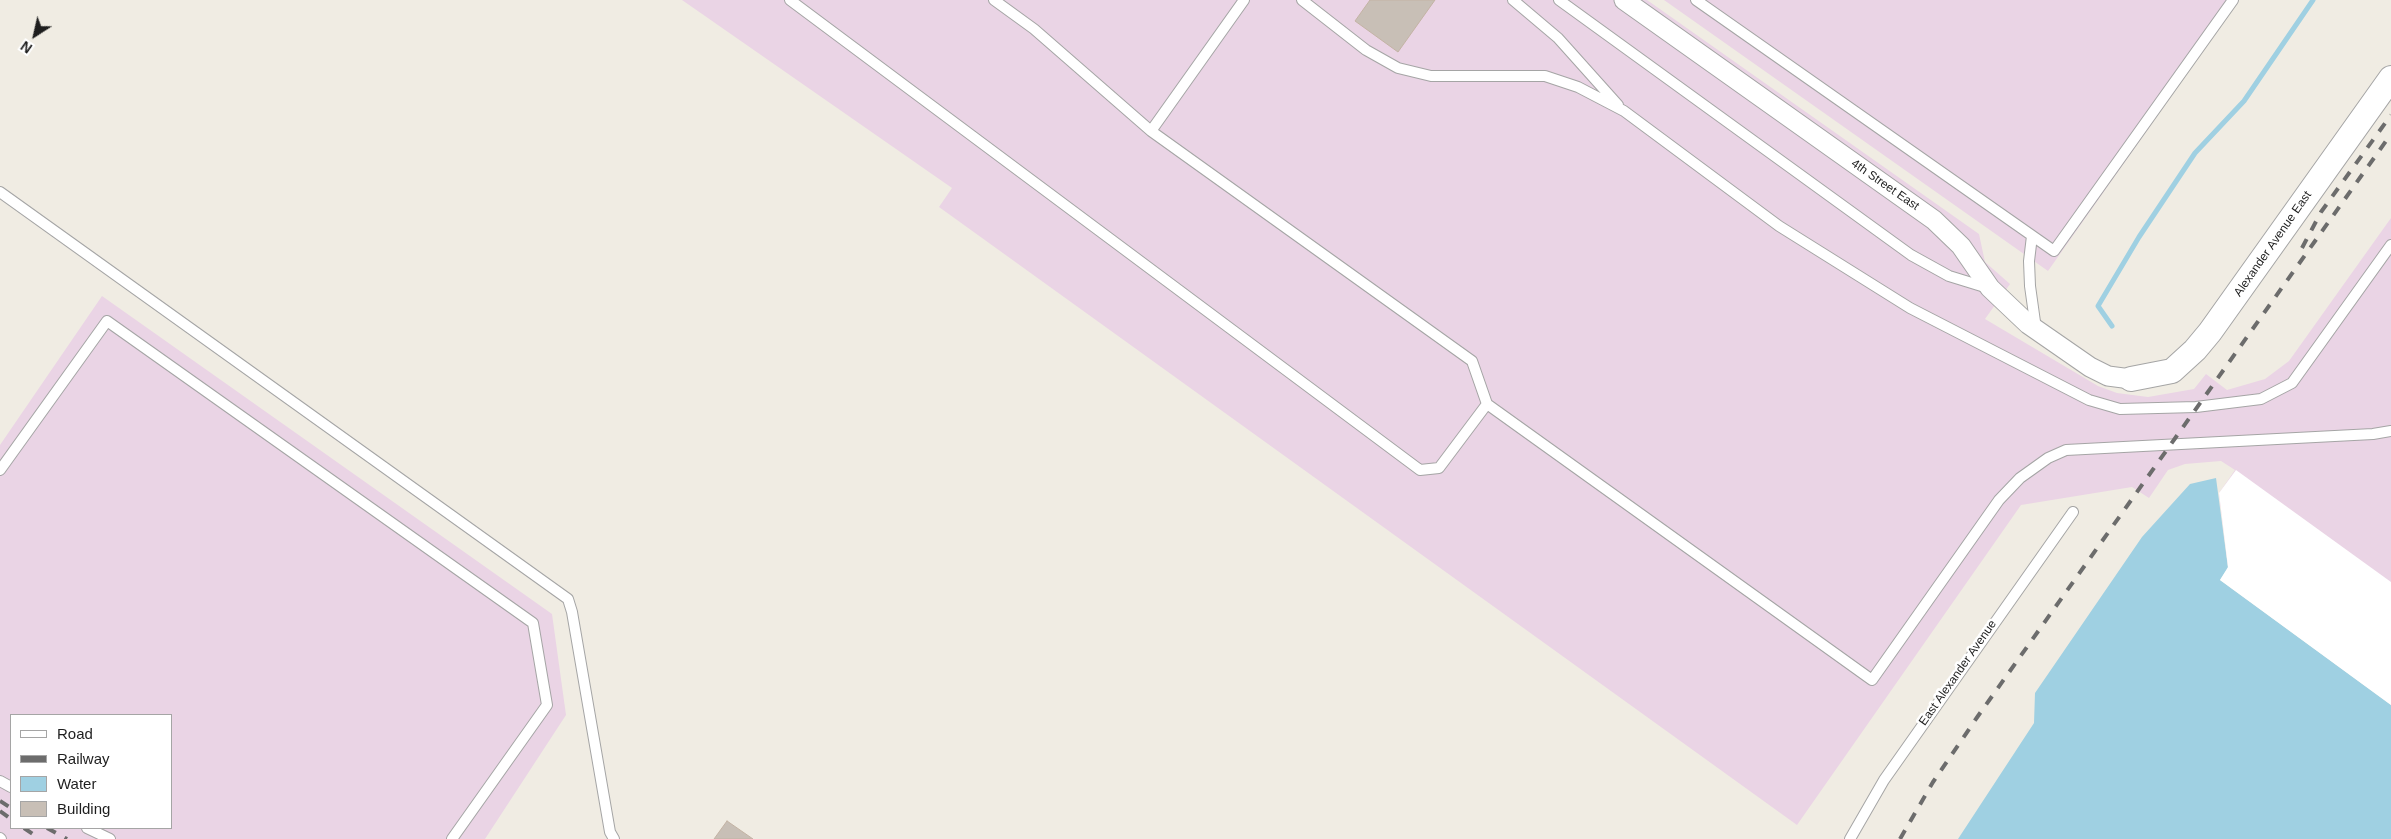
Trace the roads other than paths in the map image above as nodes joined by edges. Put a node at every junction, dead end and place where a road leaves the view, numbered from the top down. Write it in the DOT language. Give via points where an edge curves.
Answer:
graph roads {
  1 [pos="790,0"];
  2 [pos="994,0"];
  3 [pos="1244,0"];
  4 [pos="1302,0"];
  5 [pos="1513,0"];
  6 [pos="1559,0"];
  7 [pos="1624,0"];
  8 [pos="1696,0"];
  9 [pos="2233,0"];
  10 [pos="2391,78"];
  11 [pos="1624,111"];
  12 [pos="1151,130"];
  13 [pos="0,192"];
  14 [pos="2032,236"];
  15 [pos="2391,245"];
  16 [pos="1990,288"];
  17 [pos="2036,330"];
  18 [pos="2132,379"];
  19 [pos="1487,404"];
  20 [pos="2390,432"];
  21 [pos="0,470"];
  22 [pos="2073,512"];
  23 [pos="89,829"];
  24 [pos="110,839"];
  25 [pos="452,839"];
  26 [pos="614,839"];
  27 [pos="1850,839"];
  1 -- 19 [label="lane" via="1420,470 1439,468"];
  2 -- 12 [label="lane" via="1034,29"];
  3 -- 12 [label="lane"];
  4 -- 11 [label="lane" via="1366,50 1398,68 1431,76 1545,76 1578,87"];
  5 -- 11 [label="lane" via="1558,38"];
  6 -- 16 [label="lane" via="1911,255 1949,276"];
  7 -- 16 [label="street, 4th Street East" via="1934,220 1961,246"];
  8 -- 14 [label="lane"];
  9 -- 14 [label="lane" via="2054,251"];
  10 -- 18 [label="street, Alexander Avenue East" via="2195,350 2172,370"];
  11 -- 15 [label="lane" via="1779,226 1910,308 2089,400 2120,409 2196,407 2261,399 2292,383"];
  12 -- 19 [label="lane" via="1472,361"];
  13 -- 26 [label="lane" via="568,598 610,832"];
  14 -- 17 [label="lane" via="2030,286"];
  16 -- 17 [label="street, 4th Street East"];
  17 -- 18 [label="street, 4th Street East" via="2090,367 2108,376"];
  19 -- 20 [label="lane" via="1872,680 1999,500 2020,478 2048,458 2066,450"];
  21 -- 25 [label="lane" via="107,321 533,623 547,705"];
  22 -- 27 [label="lane, East Alexander Avenue" via="1884,780"];
  23 -- 24 [label="lane"];
}
